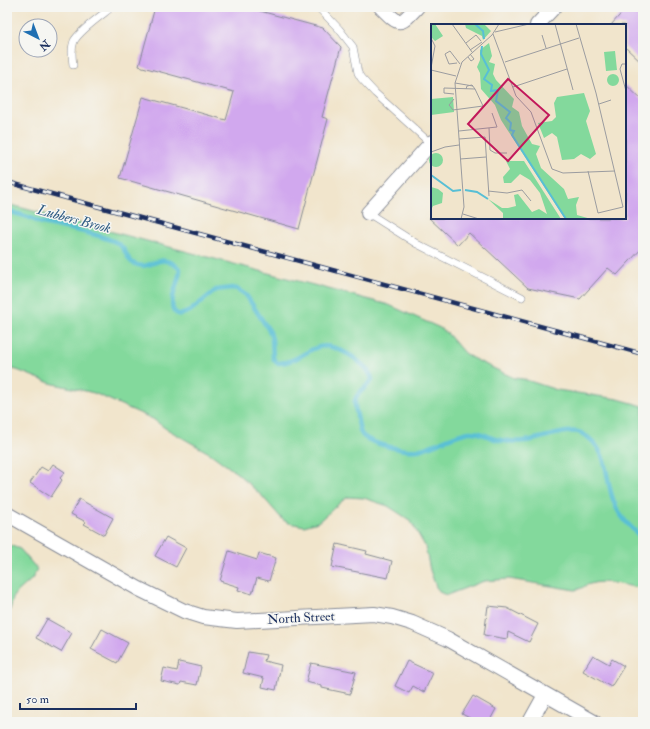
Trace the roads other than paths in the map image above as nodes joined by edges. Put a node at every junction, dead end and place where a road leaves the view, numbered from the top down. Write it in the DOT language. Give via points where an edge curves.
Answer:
graph roads {
  1 [pos="112,7"];
  2 [pos="318,7"];
  3 [pos="381,7"];
  4 [pos="417,7"];
  5 [pos="554,7"];
  6 [pos="538,24"];
  7 [pos="73,65"];
  8 [pos="431,142"];
  9 [pos="368,213"];
  10 [pos="522,297"];
  11 [pos="7,514"];
  12 [pos="545,695"];
  13 [pos="530,722"];
  14 [pos="594,722"];
  1 -- 7 [label="lane" via="74,42"];
  2 -- 8 [label="lane" via="353,47 361,78"];
  3 -- 4 [label="street" via="395,21 400,22"];
  5 -- 6 [label="street"];
  8 -- 9 [label="street"];
  9 -- 10 [label="lane" via="417,244"];
  11 -- 12 [label="street, North Street" via="139,589 184,611 202,617 237,621 374,614 392,617 448,639"];
  12 -- 13 [label="street"];
  12 -- 14 [label="street, North Street"];
}
